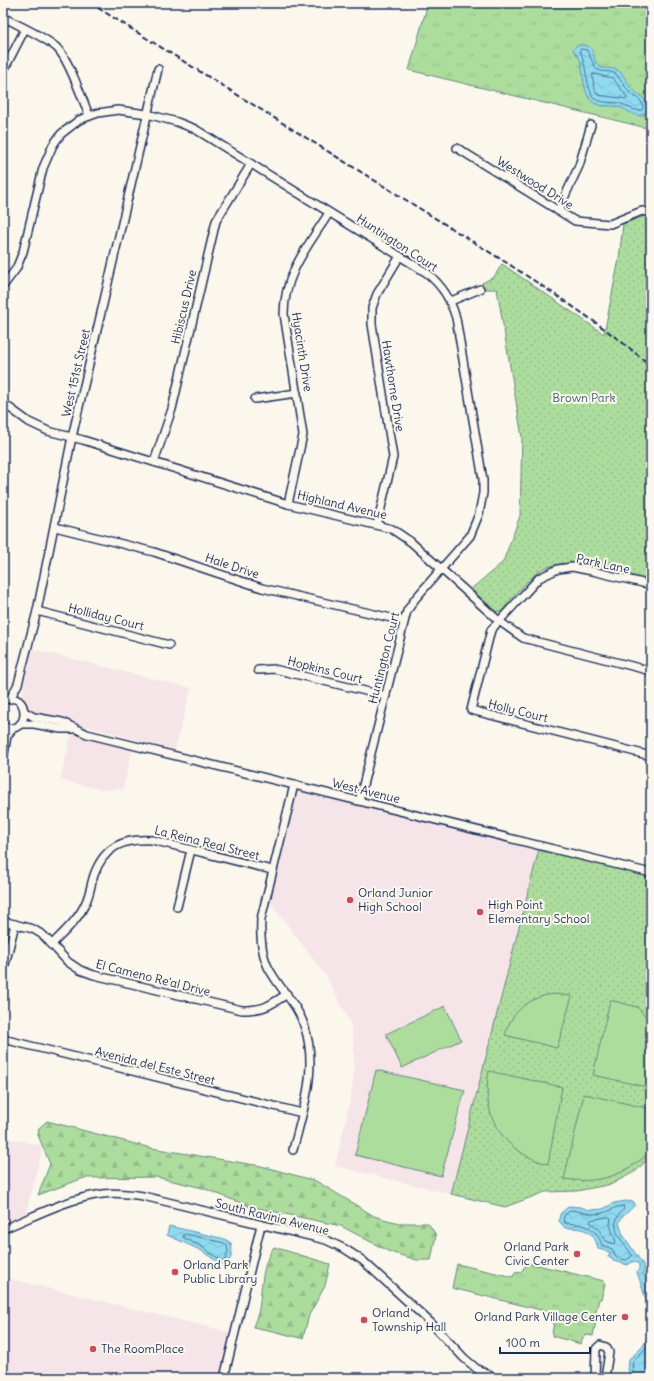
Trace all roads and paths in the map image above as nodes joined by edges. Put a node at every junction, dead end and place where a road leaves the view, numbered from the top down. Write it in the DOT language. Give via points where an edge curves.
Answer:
graph roads {
  1 [pos="3,17"];
  2 [pos="25,29"];
  3 [pos="158,69"];
  4 [pos="4,70"];
  5 [pos="147,114"];
  6 [pos="89,116"];
  7 [pos="591,125"];
  8 [pos="457,148"];
  9 [pos="251,164"];
  10 [pos="558,211"];
  11 [pos="329,213"];
  12 [pos="651,213"];
  13 [pos="400,256"];
  14 [pos="3,286"];
  15 [pos="480,288"];
  16 [pos="451,301"];
  17 [pos="297,393"];
  18 [pos="255,399"];
  19 [pos="3,403"];
  20 [pos="72,437"];
  21 [pos="154,462"];
  22 [pos="288,504"];
  23 [pos="377,524"];
  24 [pos="55,527"];
  25 [pos="441,568"];
  26 [pos="651,586"];
  27 [pos="37,611"];
  28 [pos="499,621"];
  29 [pos="404,622"];
  30 [pos="169,645"];
  31 [pos="258,670"];
  32 [pos="651,671"];
  33 [pos="18,684"];
  34 [pos="386,696"];
  35 [pos="7,700"];
  36 [pos="20,703"];
  37 [pos="25,712"];
  38 [pos="3,726"];
  39 [pos="17,726"];
  40 [pos="76,729"];
  41 [pos="651,756"];
  42 [pos="3,760"];
  43 [pos="294,785"];
  44 [pos="359,801"];
  45 [pos="191,850"];
  46 [pos="272,870"];
  47 [pos="651,873"];
  48 [pos="177,907"];
  49 [pos="3,921"];
  50 [pos="15,924"];
  51 [pos="51,945"];
  52 [pos="3,973"];
  53 [pos="287,994"];
  54 [pos="3,1039"];
  55 [pos="302,1113"];
  56 [pos="293,1150"];
  57 [pos="261,1225"];
  58 [pos="3,1229"];
  59 [pos="224,1378"];
  60 [pos="495,1378"];
  61 [pos="595,1378"];
  62 [pos="605,1378"];
  1 -- 2 [label="street"];
  2 -- 4 [label="street"];
  2 -- 6 [label="street" via="59,49"];
  3 -- 5 [label="street, West 151st Street"];
  5 -- 6 [label="street, Huntington Court" via="118,110"];
  5 -- 9 [label="street, Huntington Court" via="195,129"];
  5 -- 20 [label="street, West 151st Street"];
  6 -- 14 [label="street, Huntington Court" via="65,130 49,152 23,252 16,269"];
  7 -- 10 [label="street" via="579,166"];
  8 -- 10 [label="street, Westwood Drive"];
  9 -- 11 [label="street, Huntington Court"];
  9 -- 21 [label="street, Hibiscus Drive" via="216,221 172,409"];
  10 -- 12 [label="street, Westwood Drive" via="575,221 610,224 642,211"];
  11 -- 13 [label="street, Huntington Court"];
  11 -- 17 [label="street, Hyacinth Drive" via="291,275 286,292 284,314"];
  13 -- 16 [label="street, Huntington Court" via="433,278"];
  13 -- 23 [label="street, Hawthorne Drive" via="377,294 372,308 372,324 393,458"];
  15 -- 16 [label="street"];
  16 -- 25 [label="street, Huntington Court" via="483,480 483,494 479,514 470,536"];
  17 -- 18 [label="street"];
  17 -- 22 [label="street, Hyacinth Drive" via="303,435"];
  19 -- 20 [label="street, Highland Avenue" via="29,422"];
  20 -- 21 [label="street, Highland Avenue"];
  20 -- 24 [label="street, West 151st Street"];
  21 -- 22 [label="street, Highland Avenue"];
  22 -- 23 [label="street, Highland Avenue"];
  23 -- 25 [label="street, Highland Avenue" via="402,534"];
  24 -- 27 [label="street, West 151st Street"];
  24 -- 29 [label="street, Hale Drive" via="154,552 262,588"];
  25 -- 28 [label="street, Highland Avenue"];
  25 -- 29 [label="street, Huntington Court" via="410,605"];
  26 -- 28 [label="street, Park Lane" via="581,568 558,569 539,578"];
  27 -- 30 [label="street, Holliday Court"];
  27 -- 33 [label="street, West 151st Street"];
  28 -- 32 [label="street, Highland Avenue" via="523,638"];
  28 -- 41 [label="street, Holly Court" via="491,630 471,710"];
  29 -- 34 [label="street, Huntington Court"];
  31 -- 34 [label="street, Hopkins Court" via="274,669"];
  33 -- 35 [label="street, West 151st Street"];
  33 -- 36 [label="street, West 151st Street"];
  34 -- 44 [label="street, Huntington Court"];
  35 -- 36 [label="street"];
  36 -- 37 [label="street"];
  37 -- 39 [label="street"];
  37 -- 40 [label="street, West Avenue" via="62,722"];
  38 -- 39 [label="street, West Avenue"];
  39 -- 40 [label="street, West Avenue" via="34,724"];
  39 -- 42 [label="street" via="7,736"];
  40 -- 43 [label="street, West Avenue" via="87,734"];
  43 -- 44 [label="street, West Avenue"];
  43 -- 46 [label="street"];
  44 -- 47 [label="street, West Avenue"];
  45 -- 46 [label="street, La Reina Real Street"];
  45 -- 48 [label="street"];
  45 -- 51 [label="street, La Reina Real Street" via="152,840 133,840 104,854 80,914"];
  46 -- 53 [label="street" via="260,935 262,951 271,974"];
  49 -- 50 [label="street, El Cameno Re'al Drive"];
  50 -- 51 [label="street, El Cameno Re'al Drive" via="33,929 43,935"];
  50 -- 52 [label="street"];
  51 -- 53 [label="street, El Cameno Re'al Drive" via="68,962 94,976 242,1010 266,1008"];
  53 -- 55 [label="street" via="298,1010 310,1047 311,1067"];
  54 -- 55 [label="street, Avenida del Este Street"];
  55 -- 56 [label="street"];
  57 -- 58 [label="street, South Ravinia Avenue" via="143,1196 104,1194 71,1201"];
  57 -- 59 [label="street"];
  57 -- 60 [label="street, South Ravinia Avenue" via="326,1240 362,1260 430,1322 464,1358 477,1369"];
  61 -- 62 [label="street" via="596,1352 600,1345 606,1347 609,1352"];
}
